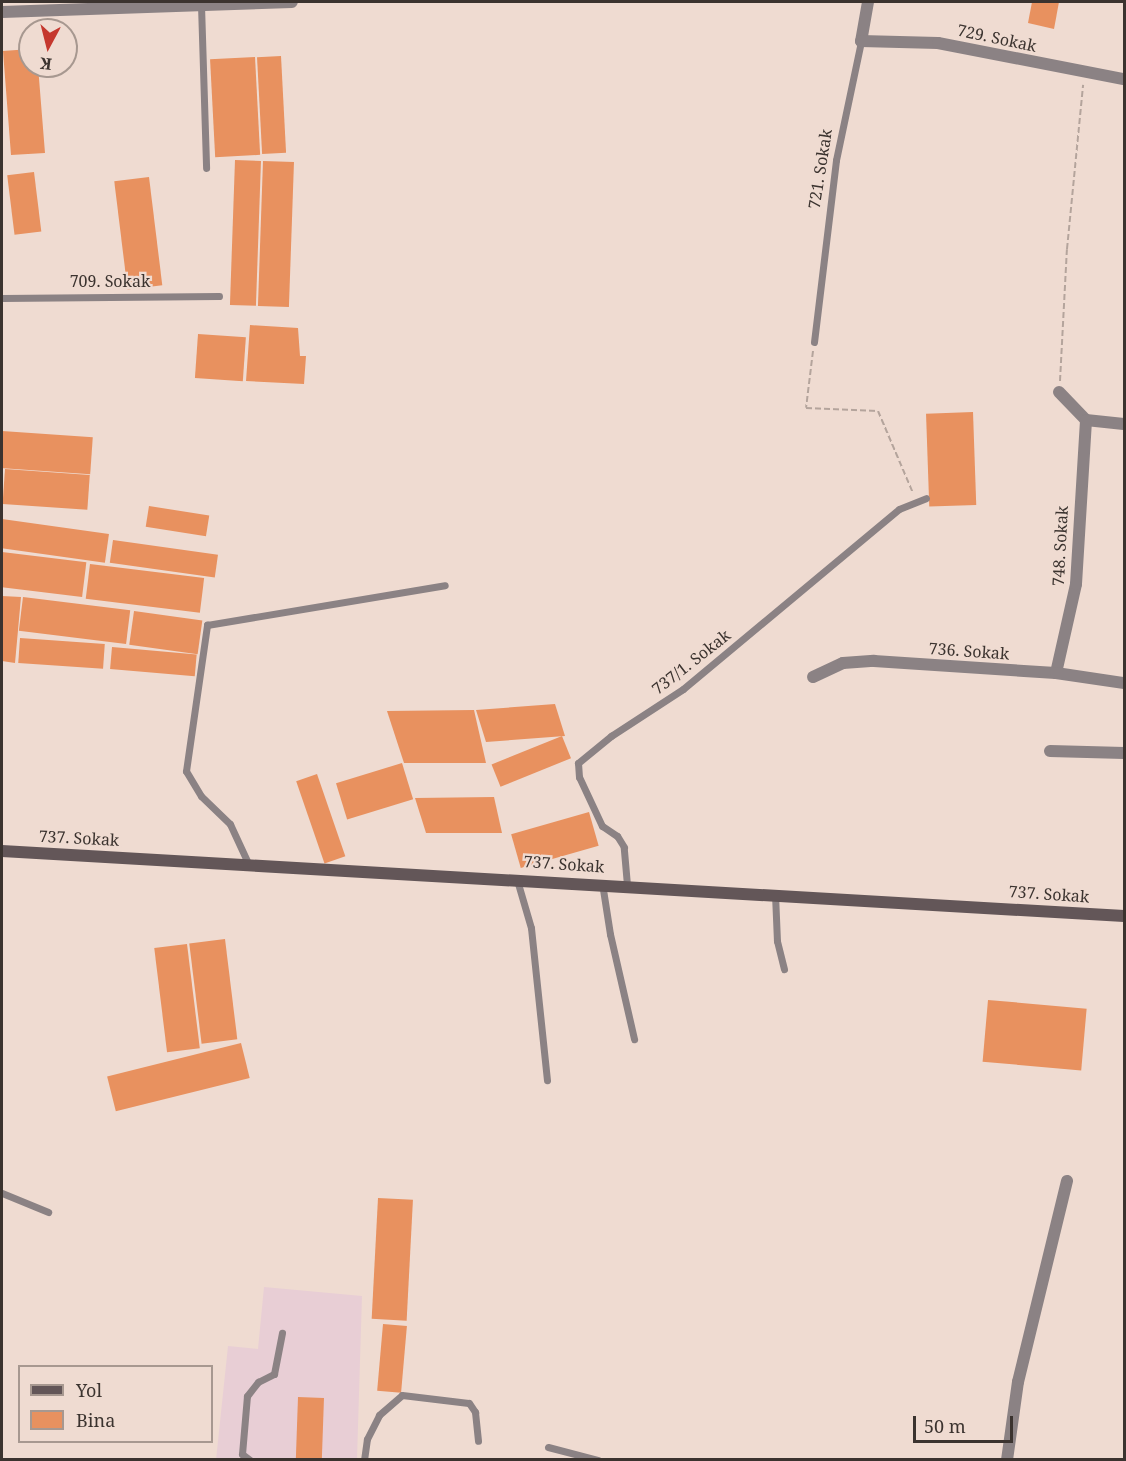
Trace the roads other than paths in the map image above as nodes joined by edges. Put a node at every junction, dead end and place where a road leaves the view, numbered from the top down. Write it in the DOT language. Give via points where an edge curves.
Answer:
graph roads {
  1 [pos="292,2"];
  2 [pos="868,2"];
  3 [pos="201,5"];
  4 [pos="2,12"];
  5 [pos="861,41"];
  6 [pos="1125,79"];
  7 [pos="206,168"];
  8 [pos="219,296"];
  9 [pos="2,298"];
  10 [pos="814,342"];
  11 [pos="1059,392"];
  12 [pos="1086,420"];
  13 [pos="1125,424"];
  14 [pos="926,498"];
  15 [pos="445,585"];
  16 [pos="1056,673"];
  17 [pos="813,677"];
  18 [pos="1125,682"];
  19 [pos="1050,752"];
  20 [pos="1125,753"];
  21 [pos="2,851"];
  22 [pos="248,863"];
  23 [pos="516,878"];
  24 [pos="602,883"];
  25 [pos="627,885"];
  26 [pos="775,894"];
  27 [pos="1125,916"];
  28 [pos="784,969"];
  29 [pos="634,1039"];
  30 [pos="547,1080"];
  31 [pos="1067,1181"];
  32 [pos="2,1193"];
  33 [pos="48,1212"];
  34 [pos="282,1333"];
  35 [pos="478,1441"];
  36 [pos="548,1446"];
  37 [pos="250,1460"];
  38 [pos="364,1460"];
  39 [pos="598,1460"];
  40 [pos="1007,1460"];
  1 -- 3 [label="street"];
  2 -- 5 [label="street, 721. Sokak"];
  3 -- 4 [label="street"];
  3 -- 7 [label="lane"];
  5 -- 6 [label="street, 729. Sokak" via="938,43"];
  5 -- 10 [label="lane, 721. Sokak" via="836,160"];
  8 -- 9 [label="lane, 709. Sokak"];
  11 -- 12 [label="street"];
  12 -- 13 [label="street"];
  12 -- 16 [label="street, 748. Sokak" via="1076,584"];
  14 -- 25 [label="lane, 737/1. Sokak" via="899,508 683,689 611,736 578,763 579,777 602,826 617,836 624,848"];
  15 -- 22 [label="lane" via="207,625 186,771 201,796 230,824"];
  16 -- 17 [label="street, 736. Sokak" via="874,661 843,663"];
  16 -- 18 [label="street, 736. Sokak"];
  19 -- 20 [label="street"];
  21 -- 22 [label="street, 737. Sokak"];
  22 -- 23 [label="street, 737. Sokak"];
  23 -- 24 [label="street, 737. Sokak"];
  23 -- 30 [label="lane" via="531,928"];
  24 -- 25 [label="street, 737. Sokak"];
  24 -- 29 [label="lane"];
  25 -- 26 [label="street, 737. Sokak"];
  26 -- 27 [label="street, 737. Sokak"];
  26 -- 28 [label="lane" via="777,941"];
  31 -- 40 [label="street" via="1018,1382"];
  32 -- 33 [label="lane"];
  34 -- 37 [label="lane" via="274,1374 258,1382 247,1396 242,1454"];
  35 -- 38 [label="lane" via="475,1412 470,1403 402,1395 379,1415 367,1439"];
  36 -- 39 [label="lane"];
}
